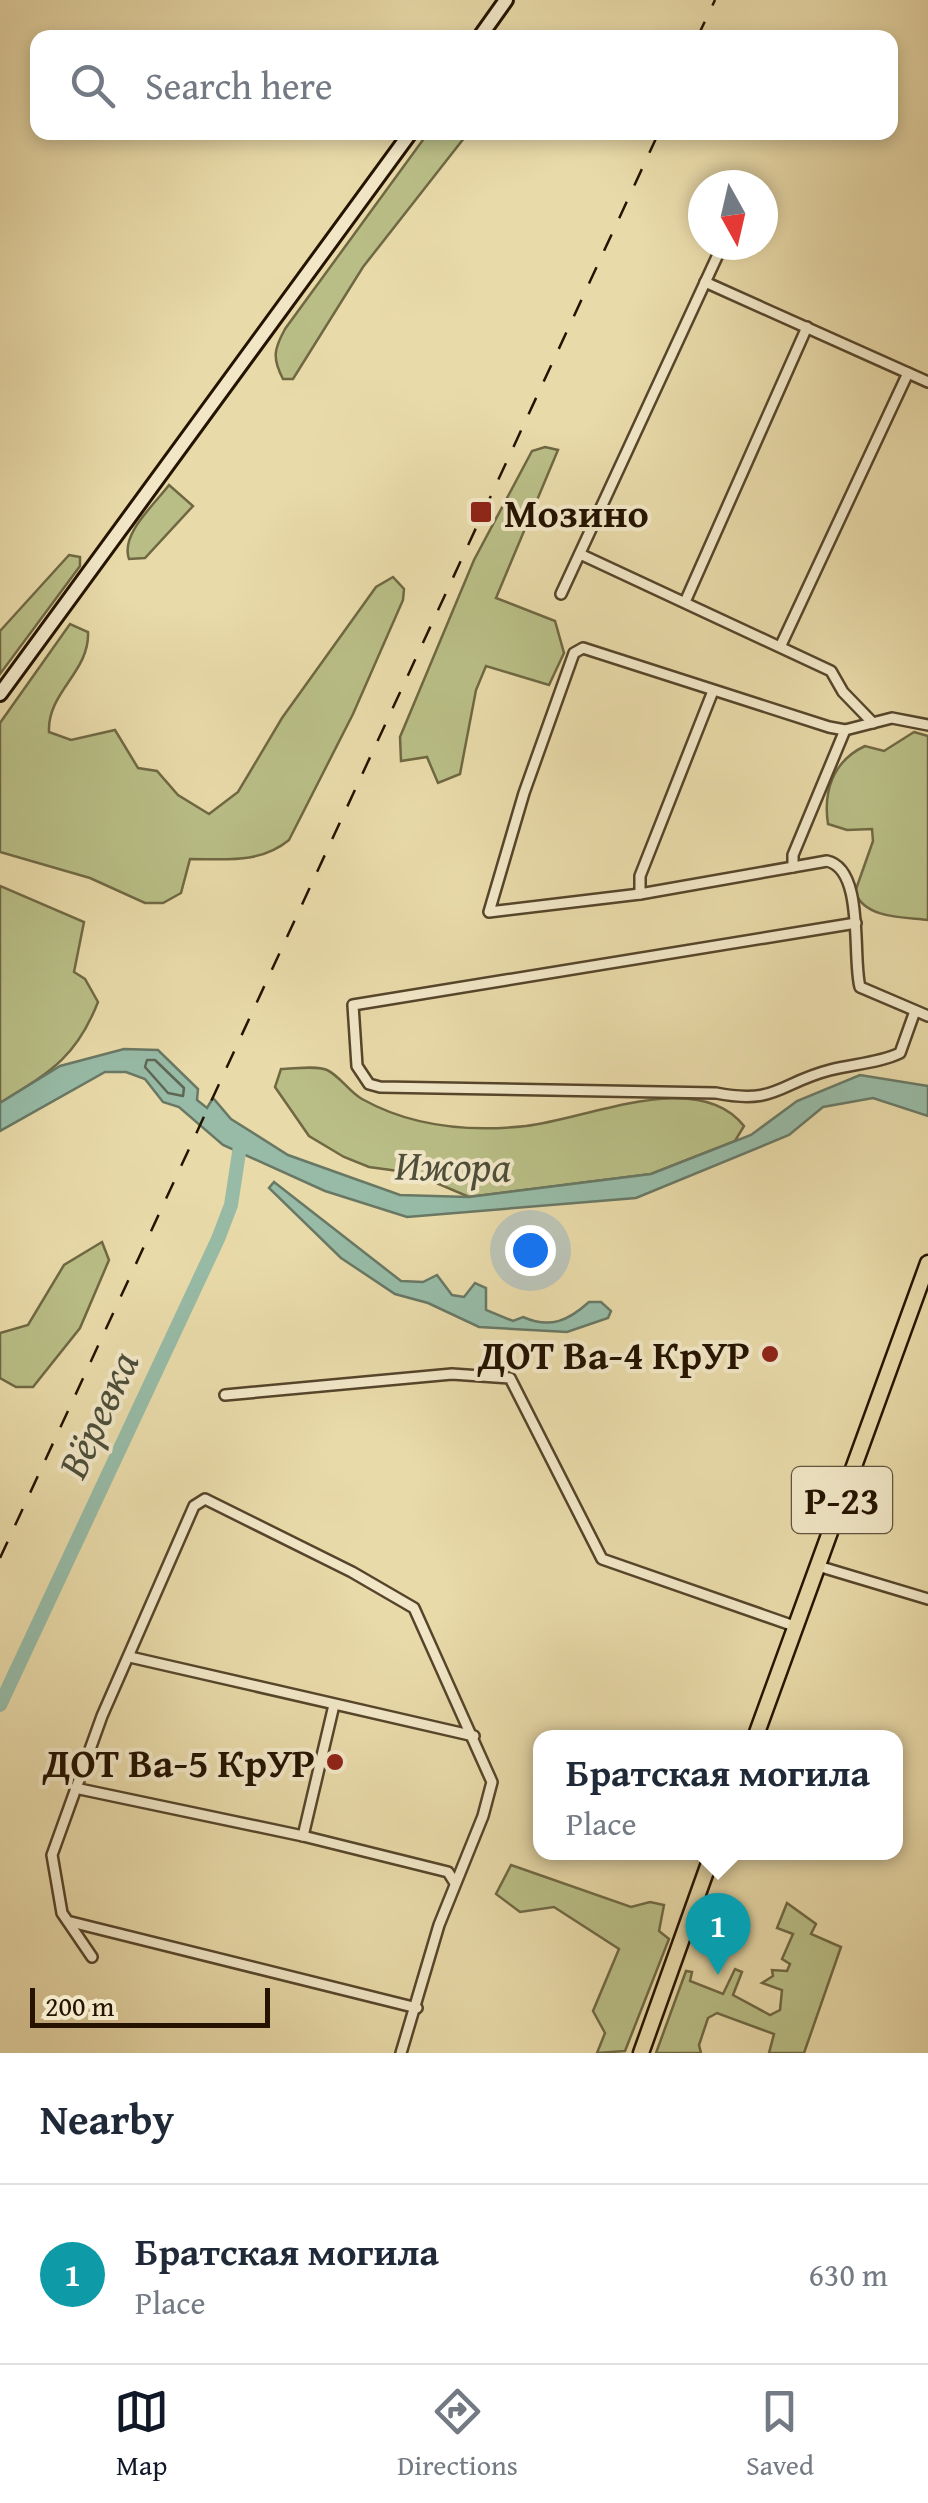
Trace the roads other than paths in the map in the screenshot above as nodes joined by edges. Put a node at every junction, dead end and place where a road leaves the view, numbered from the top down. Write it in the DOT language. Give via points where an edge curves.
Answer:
graph roads {
  1 [pos="506,0"];
  2 [pos="485,30"];
  3 [pos="405,140"];
  4 [pos="715,260"];
  5 [pos="705,282"];
  6 [pos="807,327"];
  7 [pos="908,373"];
  8 [pos="928,382"];
  9 [pos="580,554"];
  10 [pos="561,594"];
  11 [pos="685,602"];
  12 [pos="781,645"];
  13 [pos="713,691"];
  14 [pos="0,694"];
  15 [pos="873,723"];
  16 [pos="928,726"];
  17 [pos="845,730"];
  18 [pos="793,867"];
  19 [pos="640,894"];
  20 [pos="856,923"];
  21 [pos="915,1011"];
  22 [pos="928,1016"];
  23 [pos="928,1263"];
  24 [pos="225,1395"];
  25 [pos="818,1566"];
  26 [pos="928,1599"];
  27 [pos="794,1626"];
  28 [pos="130,1656"];
  29 [pos="334,1705"];
  30 [pos="758,1730"];
  31 [pos="474,1736"];
  32 [pos="75,1788"];
  33 [pos="304,1836"];
  34 [pos="710,1860"];
  35 [pos="455,1883"];
  36 [pos="71,1922"];
  37 [pos="92,1957"];
  38 [pos="417,2008"];
  39 [pos="402,2053"];
  40 [pos="641,2053"];
  1 -- 2 [label="street"];
  3 -- 14 [label="street"];
  4 -- 5 [label="street"];
  5 -- 6 [label="street"];
  5 -- 9 [label="street"];
  6 -- 7 [label="street"];
  6 -- 11 [label="street"];
  7 -- 8 [label="street"];
  7 -- 12 [label="street"];
  9 -- 10 [label="street"];
  9 -- 11 [label="street"];
  11 -- 12 [label="street"];
  12 -- 15 [label="street" via="831,671"];
  13 -- 17 [label="street"];
  13 -- 19 [label="street" via="640,876"];
  13 -- 19 [label="street" via="583,648 574,654 490,912"];
  15 -- 16 [label="street" via="892,718"];
  15 -- 17 [label="street"];
  17 -- 18 [label="street" via="792,855"];
  18 -- 19 [label="street"];
  18 -- 20 [label="street" via="836,863 844,871"];
  20 -- 21 [label="street" via="860,987"];
  20 -- 21 [label="street" via="354,1005 356,1066 368,1084 380,1087 752,1099 823,1071 900,1053"];
  21 -- 22 [label="street"];
  23 -- 25 [label="main road, Р-23"];
  24 -- 27 [label="street" via="452,1374 510,1378 602,1559"];
  25 -- 26 [label="street"];
  25 -- 27 [label="main road, Р-23"];
  27 -- 30 [label="main road, Р-23"];
  28 -- 29 [label="street"];
  28 -- 31 [label="street" via="194,1506 205,1499 414,1608"];
  28 -- 32 [label="street"];
  29 -- 31 [label="street"];
  29 -- 33 [label="street"];
  31 -- 35 [label="street" via="492,1782"];
  32 -- 33 [label="street"];
  32 -- 36 [label="street" via="52,1854 62,1914"];
  33 -- 35 [label="street" via="448,1872"];
  34 -- 40 [label="main road"];
  35 -- 38 [label="street"];
  36 -- 37 [label="street"];
  36 -- 38 [label="street"];
  38 -- 39 [label="street"];
}
